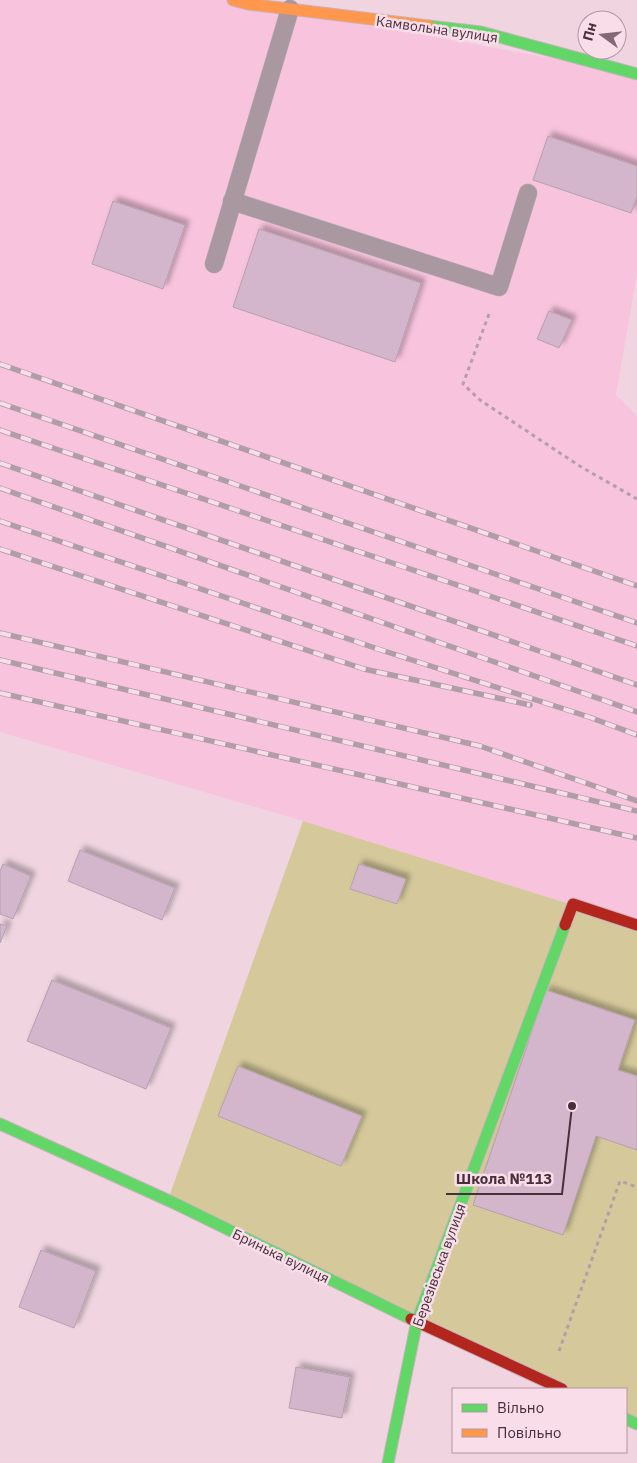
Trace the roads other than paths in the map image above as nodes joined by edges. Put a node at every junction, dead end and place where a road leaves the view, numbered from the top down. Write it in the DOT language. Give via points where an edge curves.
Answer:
graph roads {
  1 [pos="234,0"];
  2 [pos="290,9"];
  3 [pos="637,74"];
  4 [pos="528,193"];
  5 [pos="232,201"];
  6 [pos="214,264"];
  7 [pos="637,925"];
  8 [pos="0,1124"];
  9 [pos="417,1322"];
  10 [pos="560,1388"];
  11 [pos="388,1463"];
  1 -- 2 [label="street, Камвольна вулиця"];
  2 -- 3 [label="street, Камвольна вулиця" via="481,32"];
  2 -- 5 [label="lane"];
  4 -- 5 [label="lane" via="499,287"];
  5 -- 6 [label="lane"];
  7 -- 9 [label="street, Березівська вулиця" via="573,904"];
  8 -- 9 [label="street, Бринька вулиця" via="174,1203"];
  9 -- 10 [label="street, Бринька вулиця"];
  9 -- 11 [label="street, Березівська вулиця"];
}
